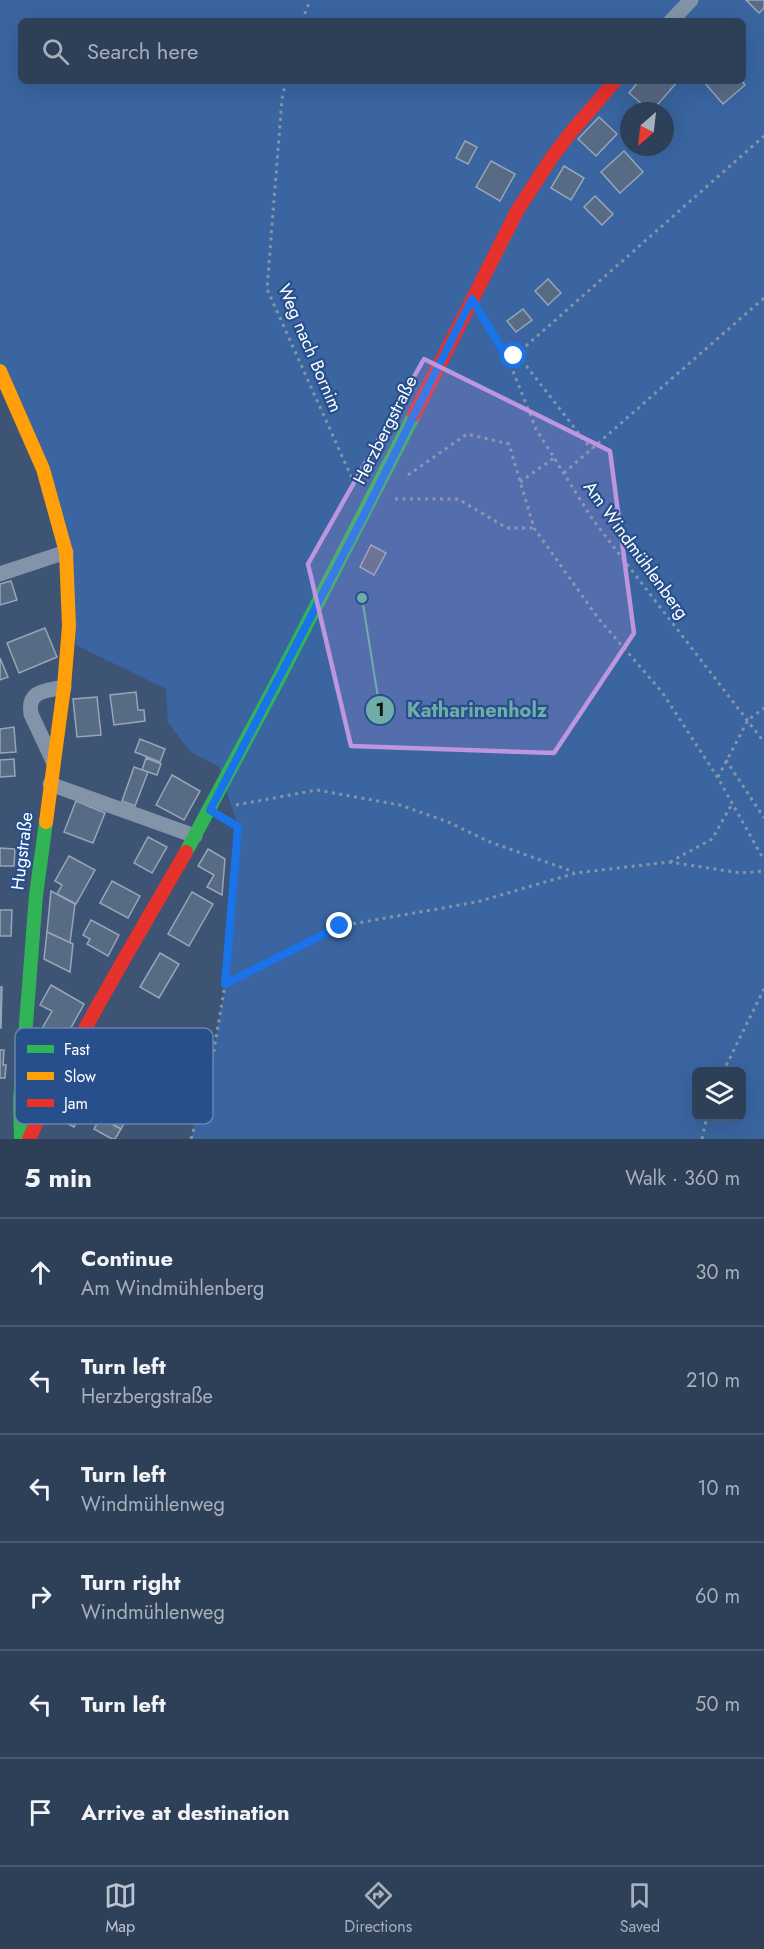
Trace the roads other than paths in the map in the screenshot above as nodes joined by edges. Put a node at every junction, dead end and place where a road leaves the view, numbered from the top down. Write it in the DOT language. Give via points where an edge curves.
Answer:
graph roads {
  1 [pos="691,0"];
  2 [pos="674,18"];
  3 [pos="612,84"];
  4 [pos="0,371"];
  5 [pos="66,552"];
  6 [pos="0,574"];
  7 [pos="64,687"];
  8 [pos="53,761"];
  9 [pos="50,784"];
  10 [pos="195,836"];
  11 [pos="25,1028"];
  12 [pos="86,1028"];
  13 [pos="21,1124"];
  14 [pos="36,1124"];
  15 [pos="21,1139"];
  16 [pos="29,1139"];
  1 -- 2 [label="street"];
  3 -- 10 [label="street, Herzbergstraße" via="565,137 513,219 369,505"];
  4 -- 5 [label="street, Hugstraße" via="43,469"];
  5 -- 6 [label="street"];
  5 -- 7 [label="street, Hugstraße" via="69,626"];
  7 -- 8 [label="street, Hugstraße"];
  7 -- 8 [label="street" via="36,694 29,707"];
  8 -- 9 [label="street, Hugstraße"];
  9 -- 10 [label="street"];
  9 -- 11 [label="street, Hugstraße"];
  10 -- 12 [label="street"];
  13 -- 15 [label="street, Hugstraße"];
  14 -- 16 [label="street"];
}
